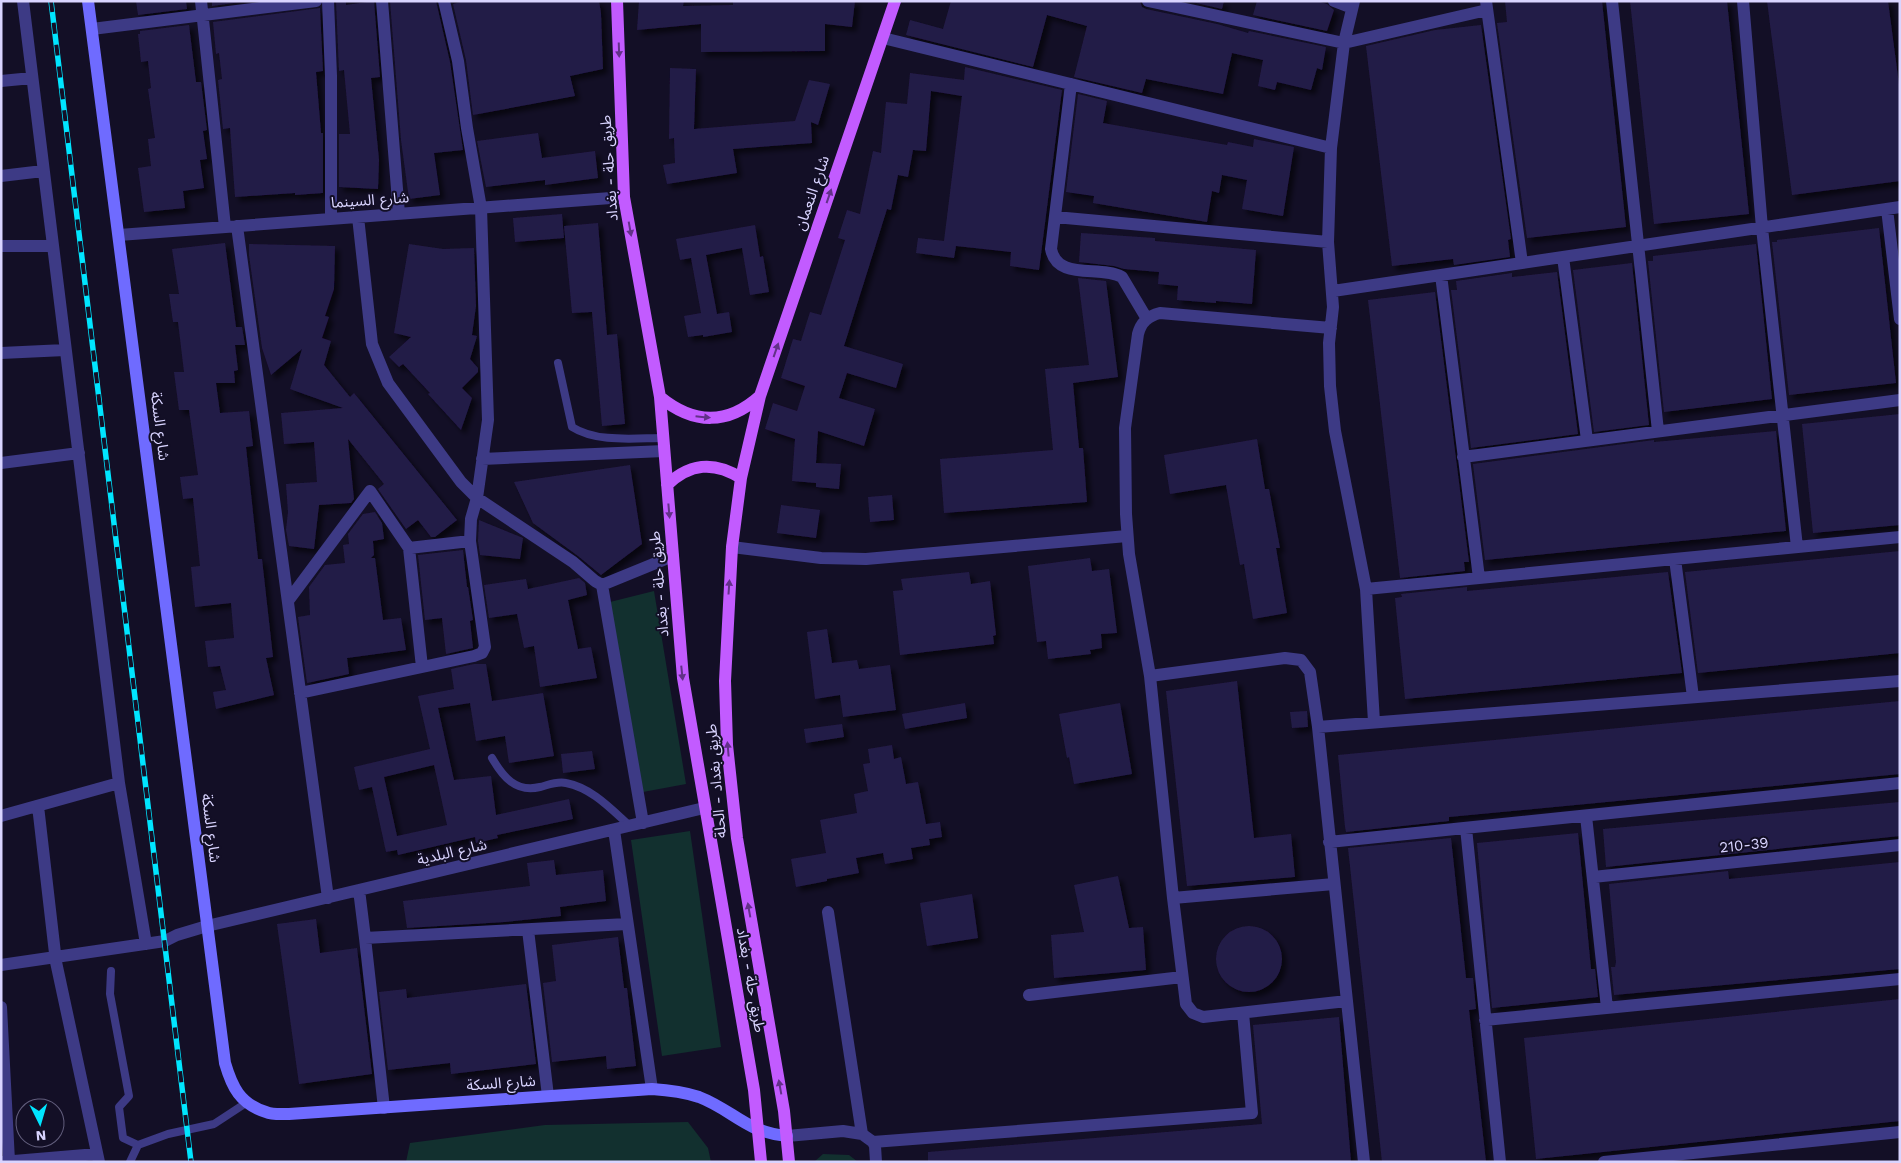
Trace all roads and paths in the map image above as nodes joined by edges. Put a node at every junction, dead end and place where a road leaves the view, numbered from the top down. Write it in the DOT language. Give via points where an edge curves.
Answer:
graph roads {
  1 [pos="23,1"];
  2 [pos="88,1"];
  3 [pos="201,1"];
  4 [pos="316,1"];
  5 [pos="328,1"];
  6 [pos="382,1"];
  7 [pos="444,1"];
  8 [pos="617,1"];
  9 [pos="895,1"];
  10 [pos="1148,1"];
  11 [pos="1334,1"];
  12 [pos="1612,1"];
  13 [pos="1743,1"];
  14 [pos="1353,4"];
  15 [pos="1487,6"];
  16 [pos="203,15"];
  17 [pos="92,29"];
  18 [pos="883,38"];
  19 [pos="1344,43"];
  20 [pos="32,78"];
  21 [pos="1,81"];
  22 [pos="1071,84"];
  23 [pos="1331,148"];
  24 [pos="43,171"];
  25 [pos="1,176"];
  26 [pos="624,197"];
  27 [pos="1900,207"];
  28 [pos="481,208"];
  29 [pos="1887,209"];
  30 [pos="399,214"];
  31 [pos="358,217"];
  32 [pos="1055,217"];
  33 [pos="331,219"];
  34 [pos="231,226"];
  35 [pos="1762,228"];
  36 [pos="119,235"];
  37 [pos="1328,242"];
  38 [pos="1,246"];
  39 [pos="52,246"];
  40 [pos="1639,246"];
  41 [pos="1564,257"];
  42 [pos="1522,263"];
  43 [pos="1441,275"];
  44 [pos="1333,291"];
  45 [pos="1147,319"];
  46 [pos="1900,319"];
  47 [pos="1331,328"];
  48 [pos="65,350"];
  49 [pos="1,352"];
  50 [pos="558,363"];
  51 [pos="760,396"];
  52 [pos="660,397"];
  53 [pos="1900,400"];
  54 [pos="1784,415"];
  55 [pos="1658,431"];
  56 [pos="1587,440"];
  57 [pos="664,445"];
  58 [pos="79,453"];
  59 [pos="1464,456"];
  60 [pos="482,458"];
  61 [pos="1,463"];
  62 [pos="741,478"];
  63 [pos="667,485"];
  64 [pos="477,498"];
  65 [pos="1127,536"];
  66 [pos="1900,537"];
  67 [pos="470,541"];
  68 [pos="732,547"];
  69 [pos="1798,547"];
  70 [pos="409,548"];
  71 [pos="673,556"];
  72 [pos="1675,559"];
  73 [pos="1479,578"];
  74 [pos="602,585"];
  75 [pos="1366,588"];
  76 [pos="288,601"];
  77 [pos="422,667"];
  78 [pos="1150,676"];
  79 [pos="1900,681"];
  80 [pos="300,693"];
  81 [pos="1693,697"];
  82 [pos="1374,722"];
  83 [pos="1318,727"];
  84 [pos="492,758"];
  85 [pos="119,783"];
  86 [pos="1900,783"];
  87 [pos="38,806"];
  88 [pos="704,808"];
  89 [pos="1,816"];
  90 [pos="1586,816"];
  91 [pos="643,823"];
  92 [pos="630,826"];
  93 [pos="1466,828"];
  94 [pos="614,830"];
  95 [pos="1329,842"];
  96 [pos="1900,845"];
  97 [pos="1593,877"];
  98 [pos="1334,884"];
  99 [pos="359,890"];
  100 [pos="328,898"];
  101 [pos="1173,898"];
  102 [pos="828,912"];
  103 [pos="627,924"];
  104 [pos="207,926"];
  105 [pos="528,930"];
  106 [pos="365,938"];
  107 [pos="146,944"];
  108 [pos="56,957"];
  109 [pos="1,965"];
  110 [pos="111,971"];
  111 [pos="1182,977"];
  112 [pos="1900,979"];
  113 [pos="1029,995"];
  114 [pos="1347,1001"];
  115 [pos="1,1007"];
  116 [pos="1607,1008"];
  117 [pos="1243,1013"];
  118 [pos="1486,1020"];
  119 [pos="652,1089"];
  120 [pos="548,1096"];
  121 [pos="246,1102"];
  122 [pos="384,1108"];
  123 [pos="758,1131"];
  124 [pos="1900,1132"];
  125 [pos="787,1136"];
  126 [pos="868,1138"];
  127 [pos="138,1145"];
  128 [pos="98,1158"];
  129 [pos="9,1161"];
  130 [pos="1,1162"];
  131 [pos="130,1162"];
  132 [pos="761,1162"];
  133 [pos="789,1162"];
  134 [pos="876,1162"];
  135 [pos="1364,1162"];
  136 [pos="1500,1162"];
  137 [pos="1604,1162"];
  1 -- 20 [label="street"];
  2 -- 17 [label="street, شارع السكة"];
  3 -- 16 [label="street"];
  4 -- 16 [label="street"];
  5 -- 33 [label="street" via="332,76"];
  6 -- 30 [label="street"];
  7 -- 28 [label="street" via="458,61"];
  8 -- 26 [label="main road, طريق حلة - بغداد, one-way"];
  9 -- 18 [label="main road, شارع النعمان"];
  10 -- 19 [label="street"];
  11 -- 14 [label="street"];
  12 -- 40 [label="street"];
  13 -- 35 [label="street"];
  14 -- 19 [label="street"];
  15 -- 19 [label="street"];
  15 -- 42 [label="street"];
  16 -- 17 [label="street"];
  16 -- 34 [label="street"];
  17 -- 36 [label="street, شارع السكة"];
  18 -- 22 [label="street"];
  51 -- 18 [label="main road, شارع النعمان, one-way"];
  19 -- 23 [label="street"];
  20 -- 21 [label="street"];
  20 -- 24 [label="street"];
  22 -- 23 [label="street"];
  22 -- 32 [label="street"];
  23 -- 37 [label="street"];
  24 -- 25 [label="street"];
  24 -- 39 [label="street"];
  26 -- 28 [label="street, شارع السينما"];
  26 -- 52 [label="main road, طريق حلة - بغداد, one-way"];
  27 -- 29 [label="street"];
  28 -- 30 [label="street, شارع السينما"];
  28 -- 60 [label="street" via="488,420"];
  29 -- 35 [label="street"];
  29 -- 46 [label="street"];
  30 -- 31 [label="street, شارع السينما"];
  31 -- 33 [label="street, شارع السينما"];
  31 -- 64 [label="street" via="372,344 388,383 461,482"];
  32 -- 37 [label="street"];
  32 -- 45 [label="street" via="1051,249 1057,262 1069,269 1122,277"];
  33 -- 34 [label="street, شارع السينما"];
  34 -- 36 [label="street, شارع السينما"];
  34 -- 76 [label="street"];
  35 -- 40 [label="street"];
  35 -- 54 [label="street"];
  36 -- 104 [label="street, شارع السكة"];
  37 -- 44 [label="street"];
  38 -- 39 [label="street"];
  39 -- 48 [label="street"];
  40 -- 41 [label="street"];
  40 -- 55 [label="street"];
  41 -- 42 [label="street"];
  41 -- 56 [label="street"];
  42 -- 43 [label="street"];
  43 -- 44 [label="street"];
  43 -- 59 [label="street"];
  44 -- 47 [label="street"];
  45 -- 47 [label="street" via="1160,314"];
  45 -- 65 [label="street" via="1138,334 1126,414"];
  47 -- 75 [label="street" via="1332,408"];
  48 -- 49 [label="street"];
  48 -- 58 [label="street"];
  50 -- 57 [label="lane" via="572,427 579,432"];
  52 -- 51 [label="main road, one-way" via="683,413 710,418 738,412"];
  51 -- 62 [label="main road, طريق بغداد - الحلة"];
  52 -- 57 [label="main road, طريق حلة - بغداد"];
  53 -- 54 [label="street"];
  54 -- 55 [label="street"];
  54 -- 69 [label="street"];
  55 -- 56 [label="street"];
  56 -- 59 [label="street"];
  57 -- 60 [label="street"];
  57 -- 63 [label="main road, طريق حلة - بغداد"];
  58 -- 61 [label="street"];
  58 -- 85 [label="street"];
  59 -- 73 [label="street"];
  60 -- 64 [label="street"];
  62 -- 63 [label="main road" via="720,468 703,467 686,471"];
  62 -- 68 [label="main road, طريق بغداد - الحلة"];
  63 -- 71 [label="main road, طريق حلة - بغداد, one-way"];
  64 -- 67 [label="street"];
  64 -- 74 [label="street"];
  65 -- 68 [label="street" via="866,559 821,558"];
  65 -- 78 [label="street"];
  66 -- 69 [label="street"];
  67 -- 70 [label="street"];
  67 -- 77 [label="street" via="485,647 482,653 474,656"];
  125 -- 68 [label="main road, طريق بغداد - الحلة, one-way" via="736,838 727,745 724,682"];
  69 -- 72 [label="street"];
  70 -- 76 [label="street" via="370,491"];
  70 -- 77 [label="street"];
  71 -- 74 [label="street"];
  71 -- 88 [label="main road, طريق حلة - بغداد, one-way" via="682,678"];
  72 -- 73 [label="street"];
  72 -- 81 [label="street"];
  73 -- 75 [label="street"];
  74 -- 91 [label="street"];
  75 -- 82 [label="street"];
  76 -- 80 [label="street"];
  77 -- 80 [label="street"];
  78 -- 83 [label="street" via="1285,658 1301,660 1310,672"];
  78 -- 101 [label="street"];
  79 -- 81 [label="street"];
  80 -- 100 [label="street"];
  81 -- 82 [label="street"];
  82 -- 83 [label="street"];
  83 -- 95 [label="street"];
  84 -- 92 [label="lane" via="501,773 521,788 566,783 600,799"];
  85 -- 87 [label="street"];
  85 -- 107 [label="street"];
  86 -- 90 [label="street"];
  87 -- 89 [label="street"];
  87 -- 108 [label="street"];
  88 -- 91 [label="street, شارع البلدية"];
  88 -- 123 [label="main road, طريق حلة - بغداد" via="754,1090"];
  90 -- 93 [label="street"];
  90 -- 97 [label="street"];
  91 -- 92 [label="street, شارع البلدية"];
  92 -- 94 [label="street, شارع البلدية"];
  93 -- 95 [label="street"];
  93 -- 118 [label="street"];
  94 -- 99 [label="street, شارع البلدية"];
  94 -- 103 [label="street"];
  95 -- 98 [label="street"];
  96 -- 97 [label="street, 210-39"];
  97 -- 116 [label="street"];
  98 -- 101 [label="street"];
  98 -- 114 [label="street"];
  99 -- 100 [label="street, شارع البلدية"];
  99 -- 106 [label="street"];
  100 -- 104 [label="street, شارع البلدية"];
  101 -- 111 [label="street"];
  102 -- 126 [label="street"];
  103 -- 105 [label="street"];
  103 -- 119 [label="street"];
  104 -- 107 [label="street, شارع البلدية"];
  104 -- 121 [label="street, شارع السكة" via="225,1063 231,1085"];
  105 -- 106 [label="street"];
  105 -- 120 [label="street"];
  106 -- 122 [label="street"];
  107 -- 108 [label="street, شارع البلدية"];
  108 -- 109 [label="street, شارع البلدية"];
  108 -- 128 [label="street"];
  110 -- 127 [label="lane" via="110,994 129,1096 119,1107 121,1130 123,1138"];
  111 -- 113 [label="street"];
  111 -- 117 [label="street" via="1186,1004 1193,1013 1203,1017"];
  112 -- 116 [label="street"];
  114 -- 117 [label="street"];
  114 -- 135 [label="street"];
  115 -- 129 [label="street"];
  116 -- 118 [label="street"];
  117 -- 126 [label="street" via="1252,1113"];
  118 -- 136 [label="street"];
  119 -- 120 [label="street, شارع السكة"];
  119 -- 123 [label="street, شارع السكة" via="698,1097"];
  120 -- 122 [label="street, شارع السكة"];
  121 -- 122 [label="street, شارع السكة" via="266,1113"];
  121 -- 127 [label="lane" via="214,1124 168,1134"];
  123 -- 125 [label="street, شارع السكة"];
  123 -- 132 [label="main road, طريق حلة - بغداد"];
  124 -- 137 [label="street"];
  125 -- 126 [label="street" via="843,1131"];
  125 -- 133 [label="main road, طريق بغداد - الحلة"];
  126 -- 134 [label="street" via="875,1146"];
  127 -- 131 [label="lane"];
  128 -- 129 [label="street"];
  129 -- 130 [label="street"];
}
